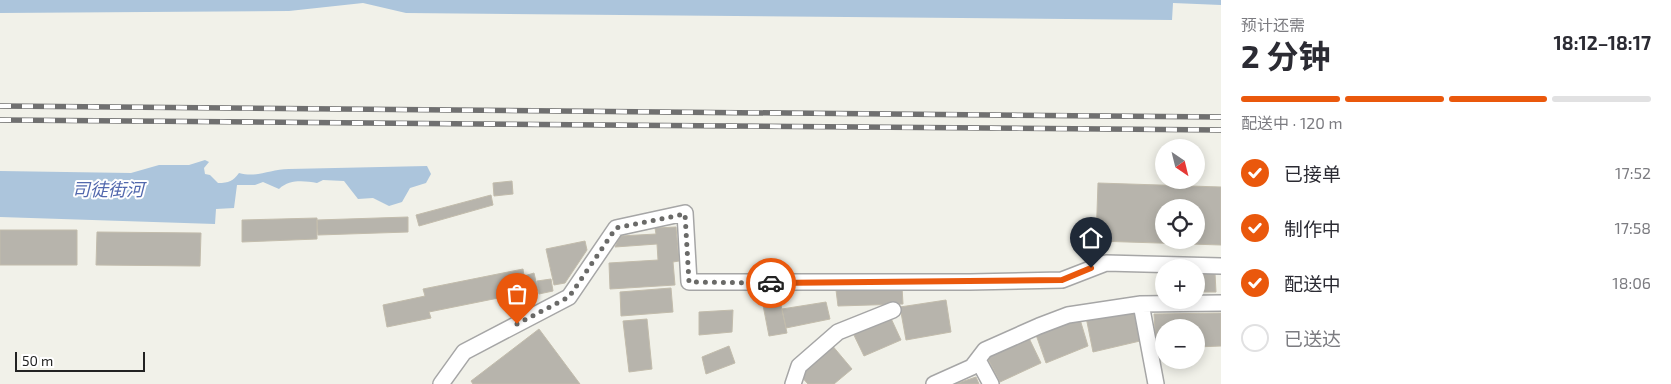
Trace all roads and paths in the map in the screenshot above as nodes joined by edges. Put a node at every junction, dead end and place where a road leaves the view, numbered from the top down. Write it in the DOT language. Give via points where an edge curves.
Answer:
graph roads {
  1 [pos="1221,266"];
  2 [pos="1221,303"];
  3 [pos="1141,304"];
  4 [pos="893,310"];
  5 [pos="978,360"];
  6 [pos="441,384"];
  7 [pos="793,384"];
  8 [pos="934,384"];
  9 [pos="990,384"];
  10 [pos="1156,384"];
  1 -- 6 [label="street" via="1106,263 1062,280 689,282 685,214 616,228 569,297 464,352"];
  2 -- 3 [label="street"];
  3 -- 5 [label="street" via="1068,315 984,350"];
  3 -- 10 [label="street"];
  4 -- 7 [label="street" via="838,332 799,366"];
  5 -- 8 [label="street" via="972,367"];
  5 -- 9 [label="street"];
}
